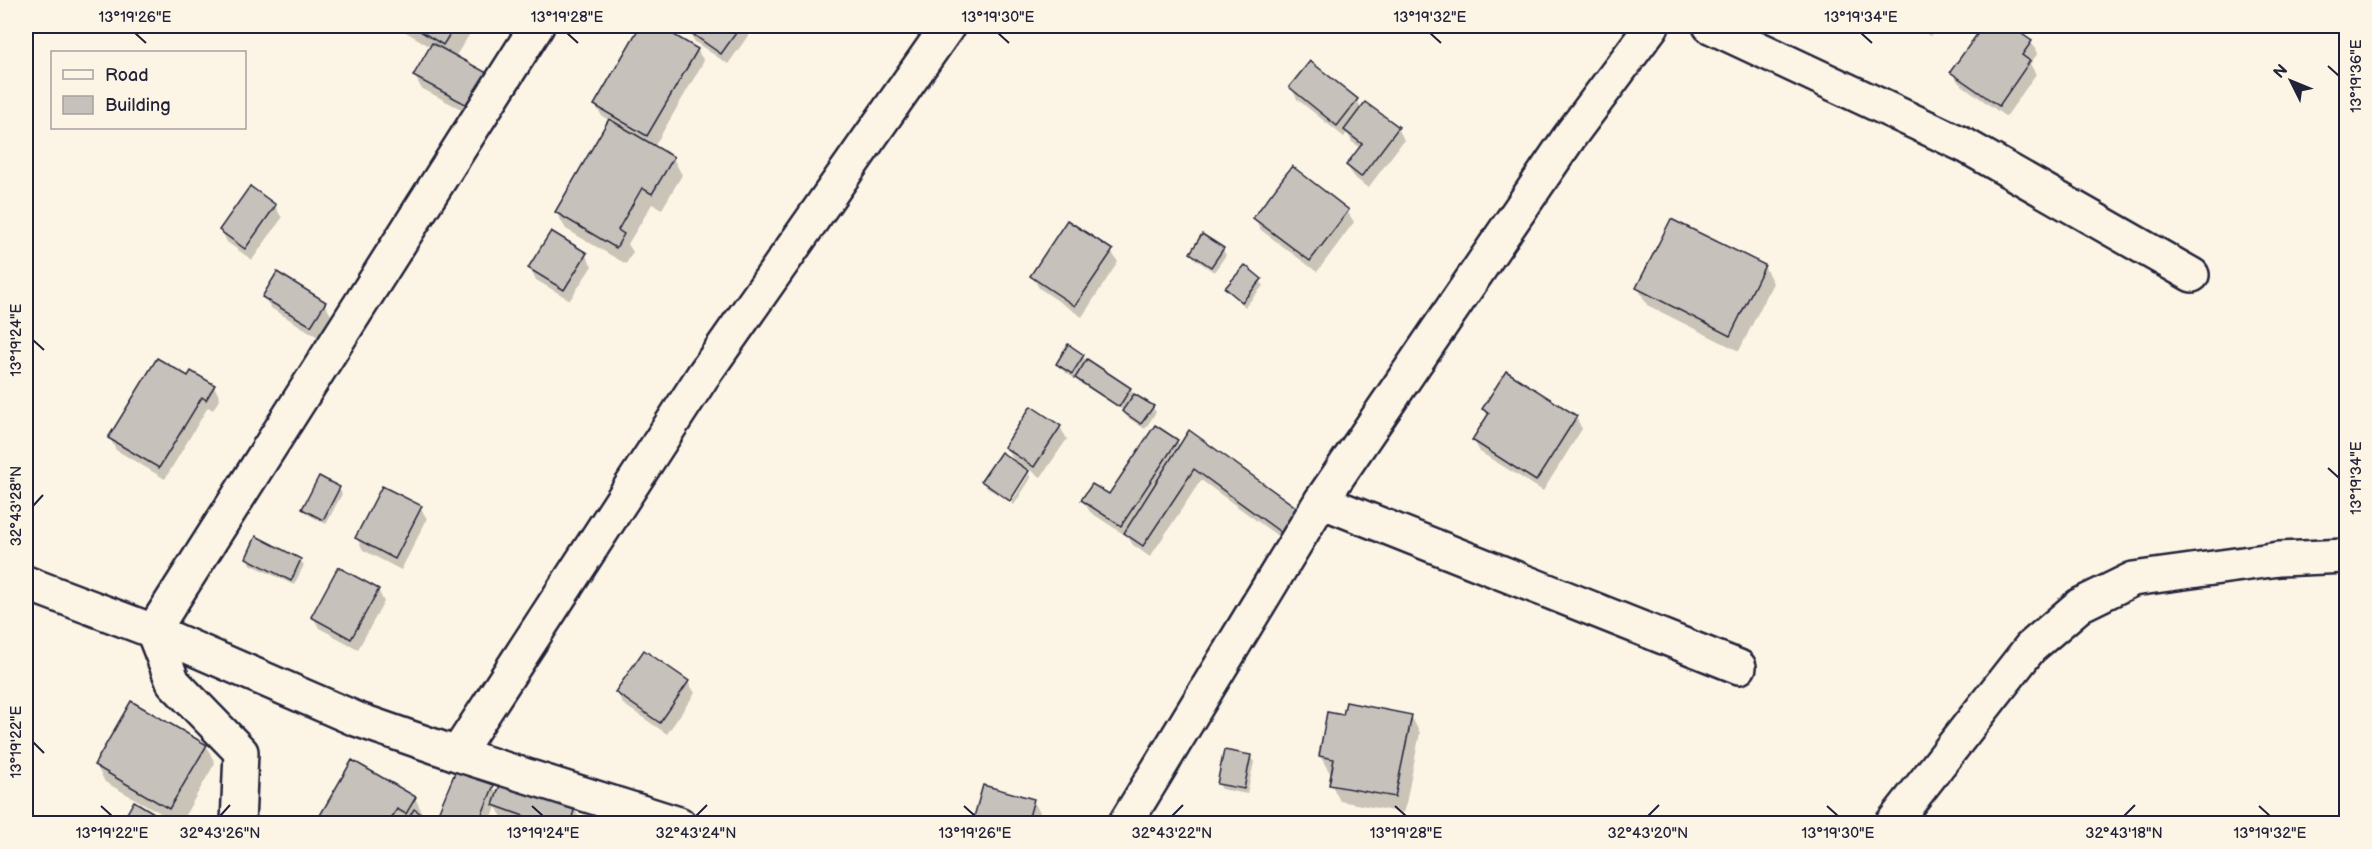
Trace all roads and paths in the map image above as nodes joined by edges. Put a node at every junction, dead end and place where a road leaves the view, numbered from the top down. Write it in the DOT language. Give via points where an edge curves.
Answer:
graph roads {
  1 [pos="537,26"];
  2 [pos="948,26"];
  3 [pos="1652,26"];
  4 [pos="1710,26"];
  5 [pos="2192,275"];
  6 [pos="1321,501"];
  7 [pos="2346,556"];
  8 [pos="26,583"];
  9 [pos="153,631"];
  10 [pos="1739,667"];
  11 [pos="457,754"];
  12 [pos="238,824"];
  13 [pos="680,824"];
  14 [pos="1125,824"];
  15 [pos="1892,824"];
  1 -- 9 [label="street"];
  2 -- 11 [label="street" via="702,377"];
  3 -- 6 [label="street" via="1570,136"];
  4 -- 5 [label="street" via="1966,146"];
  6 -- 10 [label="street"];
  6 -- 14 [label="street"];
  7 -- 15 [label="street" via="2279,559 2133,579 2080,605 2030,648"];
  8 -- 9 [label="street"];
  9 -- 11 [label="street" via="356,719"];
  9 -- 12 [label="street" via="173,682 241,752"];
  11 -- 13 [label="street"];
}
